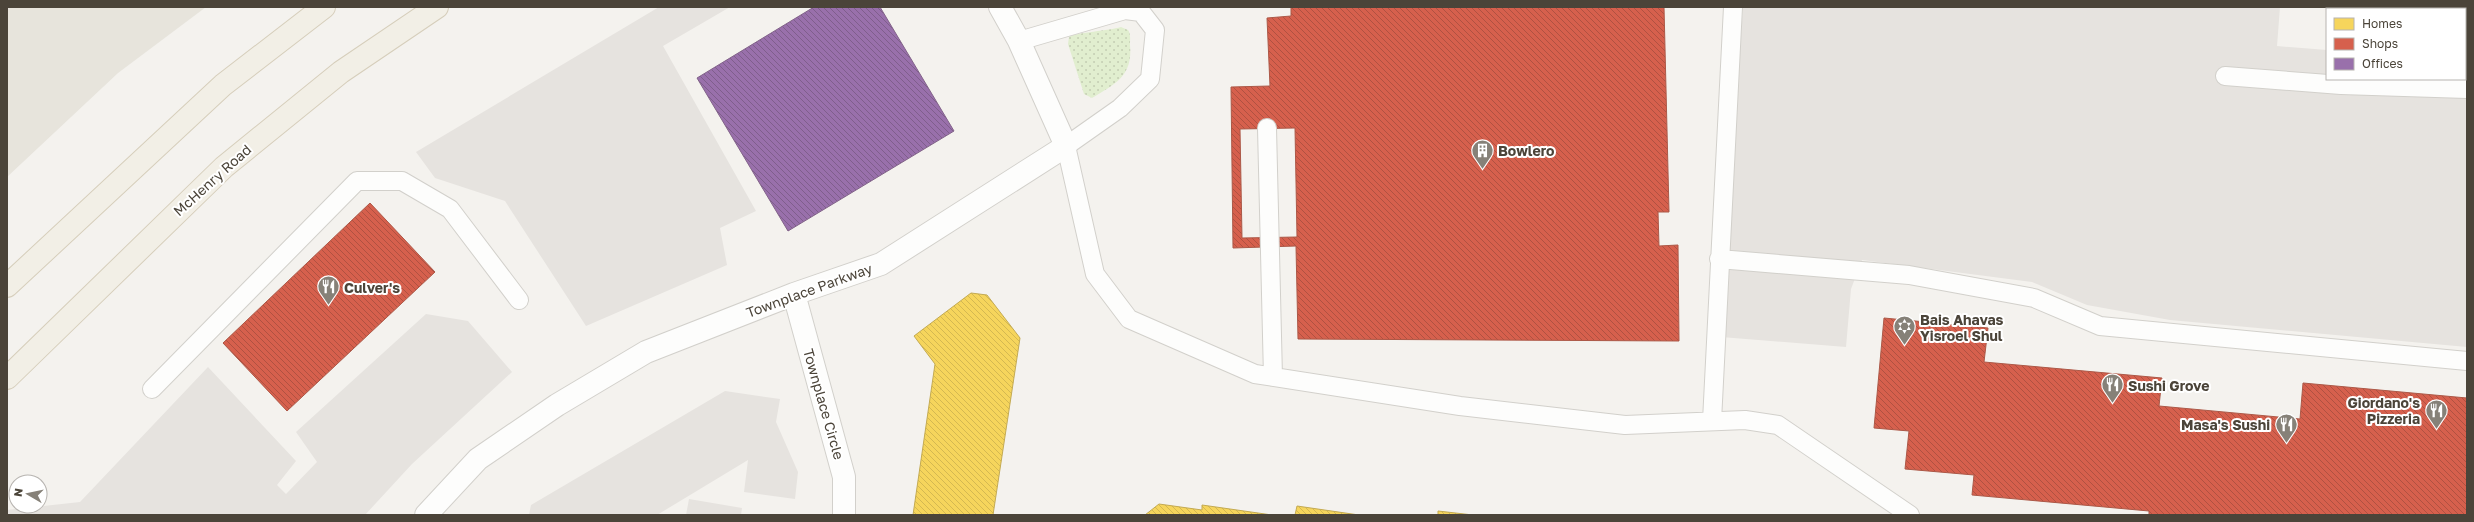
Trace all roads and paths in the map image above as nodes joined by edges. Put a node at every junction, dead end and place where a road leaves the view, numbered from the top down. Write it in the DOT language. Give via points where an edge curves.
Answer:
graph roads {
  1 [pos="324,7"];
  2 [pos="437,7"];
  3 [pos="1000,7"];
  4 [pos="1733,7"];
  5 [pos="2359,7"];
  6 [pos="2369,8"];
  7 [pos="1142,9"];
  8 [pos="1019,41"];
  9 [pos="2226,76"];
  10 [pos="2467,89"];
  11 [pos="1267,128"];
  12 [pos="1066,146"];
  13 [pos="1718,259"];
  14 [pos="7,286"];
  15 [pos="794,294"];
  16 [pos="519,300"];
  17 [pos="2467,361"];
  18 [pos="1274,377"];
  19 [pos="7,378"];
  20 [pos="152,389"];
  21 [pos="1712,421"];
  22 [pos="426,515"];
  23 [pos="844,515"];
  24 [pos="1910,515"];
  1 -- 14 [label="main road" via="223,85"];
  2 -- 19 [label="main road, McHenry Road" via="341,72 224,167"];
  3 -- 8 [label="street"];
  4 -- 13 [label="lane"];
  5 -- 6 [label="lane"];
  7 -- 8 [label="lane" via="1125,10"];
  7 -- 12 [label="lane" via="1155,30 1150,79 1120,108"];
  8 -- 12 [label="street"];
  9 -- 10 [label="lane" via="2341,85"];
  11 -- 18 [label="lane"];
  12 -- 15 [label="street, Townplace Parkway" via="882,264"];
  12 -- 18 [label="lane" via="1095,274 1129,319 1255,374"];
  13 -- 17 [label="lane" via="1909,275 2034,298 2100,326"];
  13 -- 21 [label="lane"];
  15 -- 22 [label="street, Townplace Parkway" via="646,352 557,405 478,459"];
  15 -- 23 [label="street, Townplace Circle" via="844,477"];
  16 -- 20 [label="lane" via="450,209 402,181 357,181"];
  18 -- 21 [label="lane" via="1460,406 1625,424"];
  21 -- 24 [label="lane" via="1745,420 1778,426"];
}
